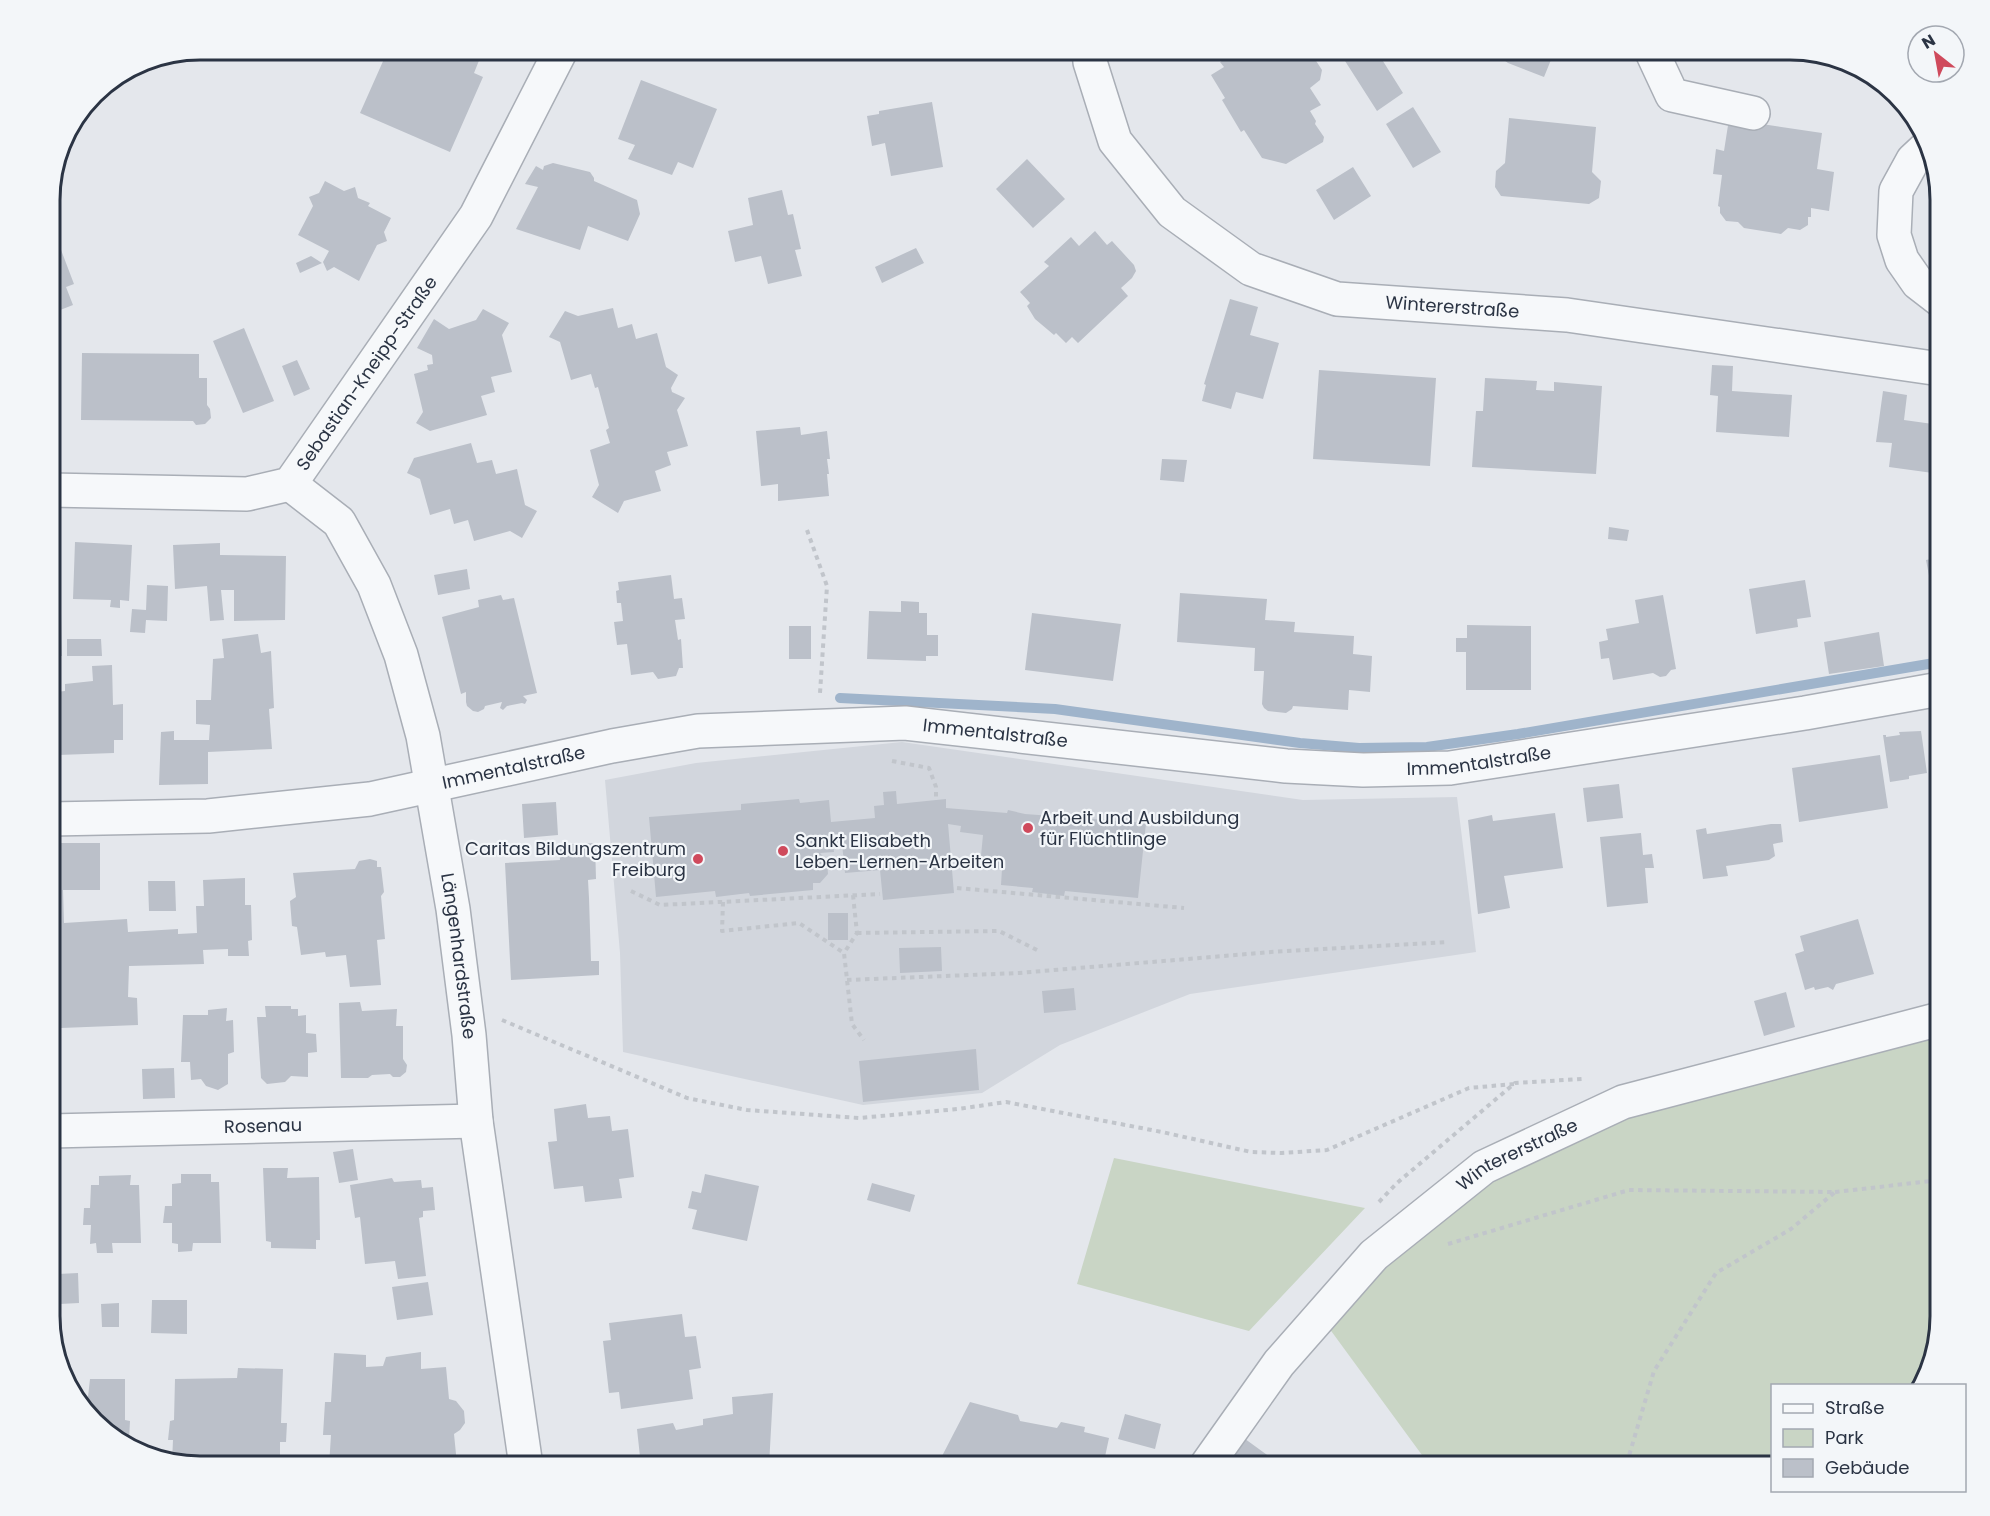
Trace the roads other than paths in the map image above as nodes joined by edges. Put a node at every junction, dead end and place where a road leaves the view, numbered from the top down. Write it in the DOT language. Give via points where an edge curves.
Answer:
graph roads {
  1 [pos="556,60"];
  2 [pos="1090,60"];
  3 [pos="1656,60"];
  4 [pos="1753,113"];
  5 [pos="1922,152"];
  6 [pos="1930,292"];
  7 [pos="1930,367"];
  8 [pos="290,484"];
  9 [pos="60,490"];
  10 [pos="1930,691"];
  11 [pos="431,787"];
  12 [pos="60,819"];
  13 [pos="1930,1022"];
  14 [pos="476,1121"];
  15 [pos="60,1131"];
  16 [pos="524,1456"];
  17 [pos="1214,1456"];
  1 -- 8 [label="street, Sebastian-Kneipp-Straße" via="476,216"];
  2 -- 7 [label="street, Wintererstraße" via="1114,141 1172,212 1251,268 1337,299 1567,315"];
  3 -- 4 [label="street" via="1672,94"];
  5 -- 6 [label="street" via="1896,191 1894,235 1902,260 1918,283"];
  8 -- 9 [label="street, Sebastian-Kneipp-Straße" via="247,494"];
  8 -- 11 [label="street, Längenhardstraße" via="339,522 374,585 401,655 423,736"];
  10 -- 11 [label="street, Immentalstraße" via="1450,768 1363,770 1286,766 904,723 698,731"];
  11 -- 12 [label="street, Immentalstraße" via="370,799 208,816"];
  11 -- 14 [label="street, Längenhardstraße" via="453,909"];
  13 -- 17 [label="street, Wintererstraße" via="1623,1102 1484,1167 1374,1255 1280,1363"];
  14 -- 15 [label="street, Rosenau"];
  14 -- 16 [label="street, Längenhardstraße"];
}
